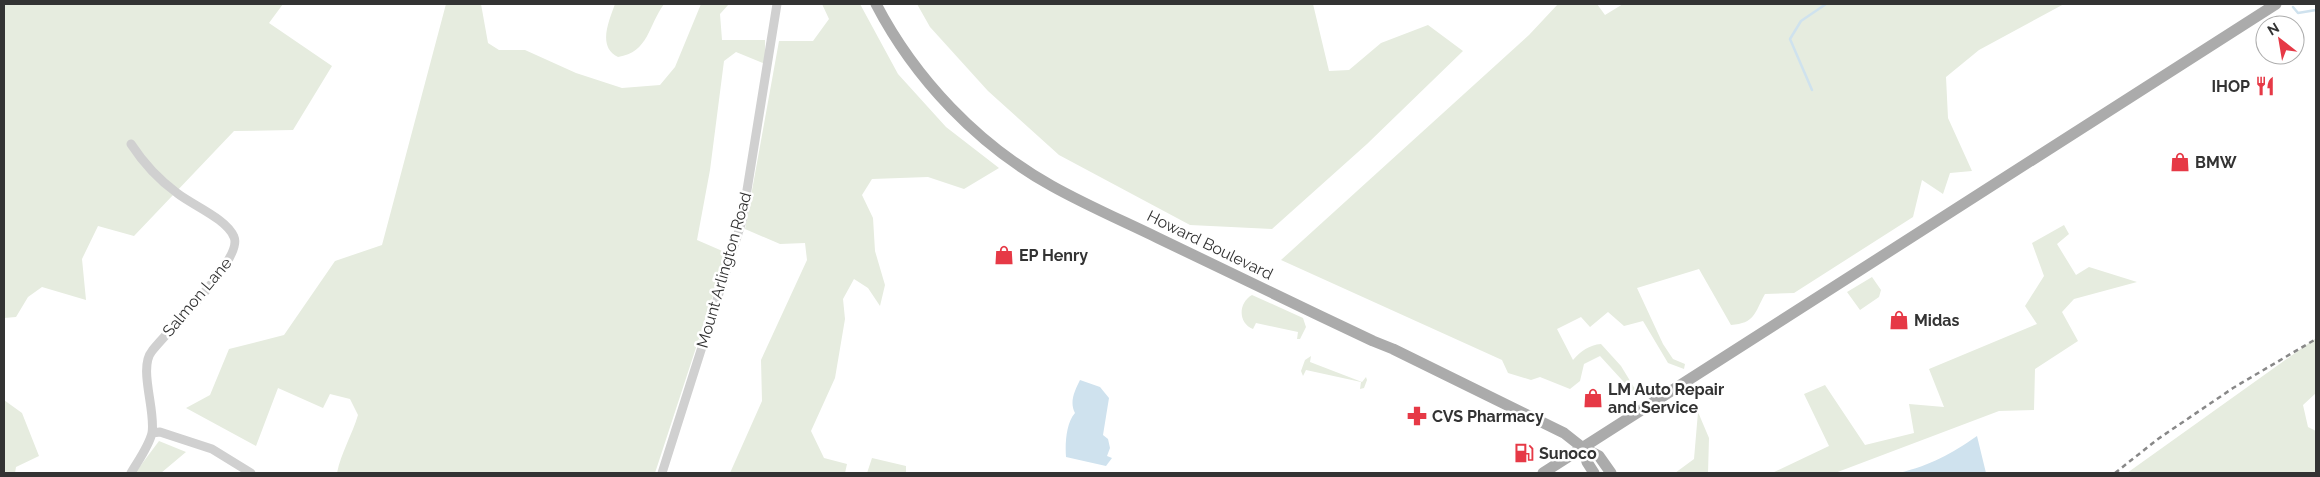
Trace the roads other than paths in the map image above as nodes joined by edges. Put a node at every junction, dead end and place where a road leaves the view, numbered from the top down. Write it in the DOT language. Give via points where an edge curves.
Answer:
graph roads {
  1 [pos="778,4"];
  2 [pos="876,4"];
  3 [pos="2276,4"];
  4 [pos="131,144"];
  5 [pos="152,433"];
  6 [pos="1583,448"];
  7 [pos="131,473"];
  8 [pos="251,473"];
  9 [pos="662,473"];
  10 [pos="1543,473"];
  11 [pos="1594,473"];
  12 [pos="1611,473"];
  1 -- 9 [label="street, Mount Arlington Road" via="742,221"];
  2 -- 6 [label="main road, Howard Boulevard" via="906,53 951,109 1006,157 1032,174 1564,433"];
  3 -- 6 [label="main road"];
  4 -- 5 [label="street, Salmon Lane" via="146,168 220,222 236,241 232,258 150,352 146,368"];
  5 -- 7 [label="street"];
  5 -- 8 [label="street" via="160,432 212,449"];
  6 -- 10 [label="main road"];
  6 -- 11 [label="main road" via="1586,462"];
  6 -- 12 [label="main road, Howard Boulevard" via="1599,456"];
}
